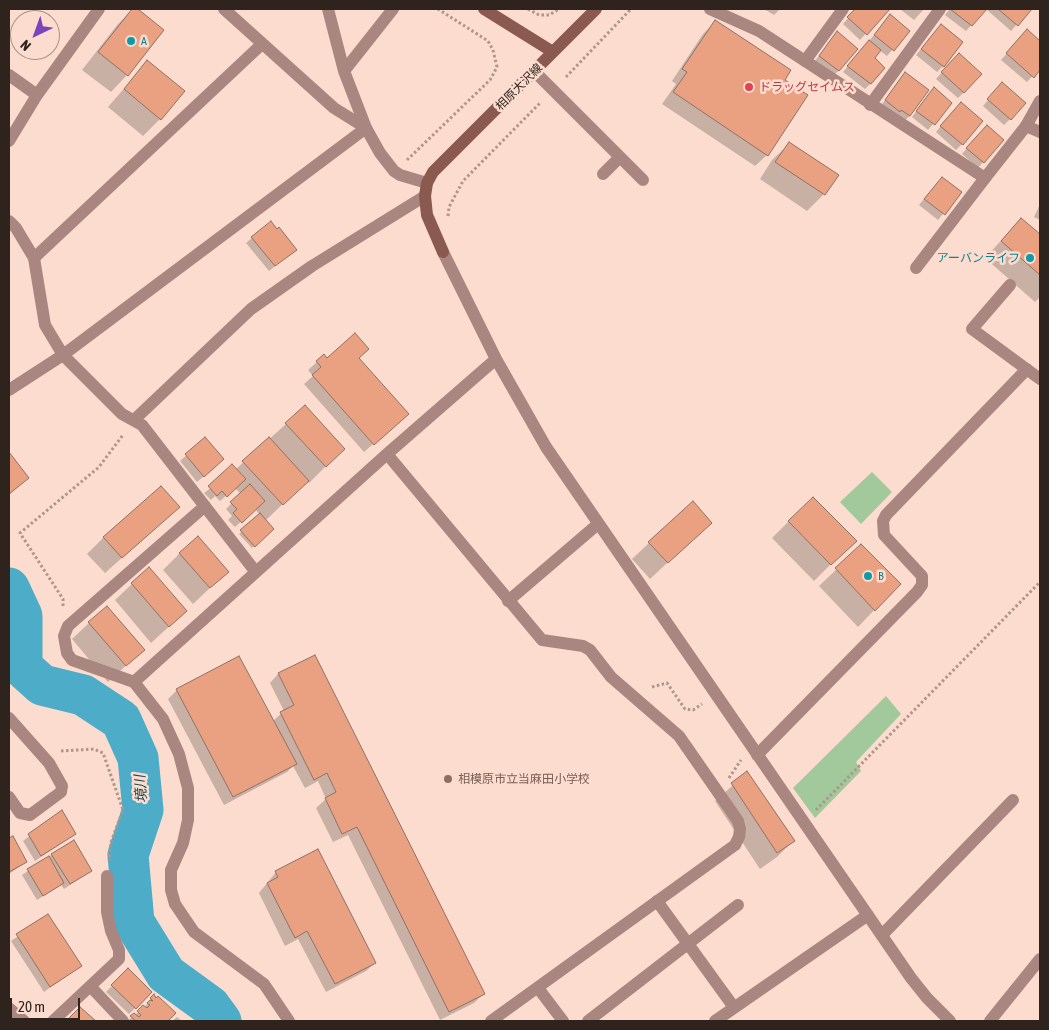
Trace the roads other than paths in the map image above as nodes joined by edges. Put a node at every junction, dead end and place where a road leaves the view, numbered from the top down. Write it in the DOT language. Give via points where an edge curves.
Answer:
graph roads {
  1 [pos="99,9"];
  2 [pos="224,9"];
  3 [pos="328,9"];
  4 [pos="393,9"];
  5 [pos="484,9"];
  6 [pos="596,9"];
  7 [pos="710,9"];
  8 [pos="843,9"];
  9 [pos="940,9"];
  10 [pos="262,44"];
  11 [pos="553,52"];
  12 [pos="805,61"];
  13 [pos="534,71"];
  14 [pos="344,72"];
  15 [pos="9,75"];
  16 [pos="37,95"];
  17 [pos="1040,101"];
  18 [pos="870,104"];
  19 [pos="1026,126"];
  20 [pos="366,128"];
  21 [pos="1040,132"];
  22 [pos="9,141"];
  23 [pos="620,157"];
  24 [pos="603,174"];
  25 [pos="985,178"];
  26 [pos="643,180"];
  27 [pos="427,183"];
  28 [pos="425,196"];
  29 [pos="9,221"];
  30 [pos="34,258"];
  31 [pos="916,268"];
  32 [pos="1010,285"];
  33 [pos="63,355"];
  34 [pos="496,359"];
  35 [pos="1027,369"];
  36 [pos="1040,379"];
  37 [pos="9,390"];
  38 [pos="134,420"];
  39 [pos="387,454"];
  40 [pos="205,506"];
  41 [pos="598,524"];
  42 [pos="255,571"];
  43 [pos="508,601"];
  44 [pos="134,682"];
  45 [pos="9,718"];
  46 [pos="750,755"];
  47 [pos="9,797"];
  48 [pos="1013,800"];
  49 [pos="107,876"];
  50 [pos="656,901"];
  51 [pos="738,905"];
  52 [pos="868,915"];
  53 [pos="882,935"];
  54 [pos="688,943"];
  55 [pos="1040,959"];
  56 [pos="91,987"];
  57 [pos="538,988"];
  58 [pos="734,1006"];
  59 [pos="9,1008"];
  60 [pos="24,1021"];
  61 [pos="53,1021"];
  62 [pos="123,1021"];
  63 [pos="289,1021"];
  64 [pos="491,1021"];
  65 [pos="563,1021"];
  66 [pos="588,1021"];
  67 [pos="715,1021"];
  68 [pos="950,1021"];
  69 [pos="990,1021"];
  1 -- 16 [label="street"];
  2 -- 10 [label="street"];
  3 -- 14 [label="street"];
  4 -- 14 [label="street"];
  5 -- 11 [label="street"];
  6 -- 11 [label="street, 相原大沢線"];
  7 -- 12 [label="street" via="759,31"];
  8 -- 12 [label="street"];
  9 -- 18 [label="street"];
  10 -- 20 [label="street" via="334,108"];
  10 -- 30 [label="street"];
  11 -- 13 [label="street, 相原大沢線"];
  12 -- 18 [label="street"];
  13 -- 23 [label="street"];
  13 -- 27 [label="street, 相原大沢線" via="440,163"];
  14 -- 20 [label="street"];
  15 -- 16 [label="street"];
  16 -- 22 [label="street"];
  17 -- 19 [label="street"];
  18 -- 25 [label="street"];
  19 -- 21 [label="street"];
  19 -- 25 [label="street"];
  20 -- 27 [label="street" via="394,171"];
  20 -- 33 [label="street"];
  23 -- 24 [label="street"];
  23 -- 26 [label="street"];
  25 -- 31 [label="street"];
  27 -- 28 [label="street"];
  28 -- 34 [label="street" via="430,222 443,252"];
  28 -- 38 [label="street" via="312,266 251,309"];
  29 -- 30 [label="street"];
  30 -- 33 [label="street" via="45,325"];
  32 -- 35 [label="street" via="972,329"];
  33 -- 37 [label="street"];
  33 -- 38 [label="street" via="122,414"];
  34 -- 39 [label="street"];
  34 -- 41 [label="street" via="546,447"];
  35 -- 36 [label="street"];
  35 -- 46 [label="street" via="883,521 884,535 922,576 922,585 917,592"];
  38 -- 40 [label="street" via="142,425"];
  39 -- 42 [label="street"];
  39 -- 43 [label="street"];
  40 -- 42 [label="street"];
  40 -- 44 [label="street" via="68,626 64,636 72,660"];
  41 -- 43 [label="street"];
  41 -- 46 [label="street"];
  42 -- 44 [label="street"];
  43 -- 50 [label="street" via="542,640 590,650 611,677 679,736 738,821 739,837 735,844"];
  44 -- 63 [label="street" via="163,720 179,754 188,788 188,820 183,843 171,870 175,904 194,932 264,984"];
  45 -- 47 [label="street" via="62,783 61,792 30,815 20,813"];
  46 -- 52 [label="street" via="804,823"];
  48 -- 53 [label="street"];
  49 -- 56 [label="street" via="107,912 120,955 116,964"];
  50 -- 54 [label="street"];
  50 -- 57 [label="street"];
  51 -- 54 [label="street"];
  52 -- 53 [label="street"];
  52 -- 58 [label="street"];
  53 -- 68 [label="street" via="927,998"];
  54 -- 58 [label="street"];
  54 -- 66 [label="street"];
  55 -- 69 [label="street"];
  56 -- 61 [label="street"];
  56 -- 62 [label="street"];
  57 -- 64 [label="street"];
  57 -- 65 [label="street"];
  58 -- 67 [label="street"];
  59 -- 60 [label="street"];
}
